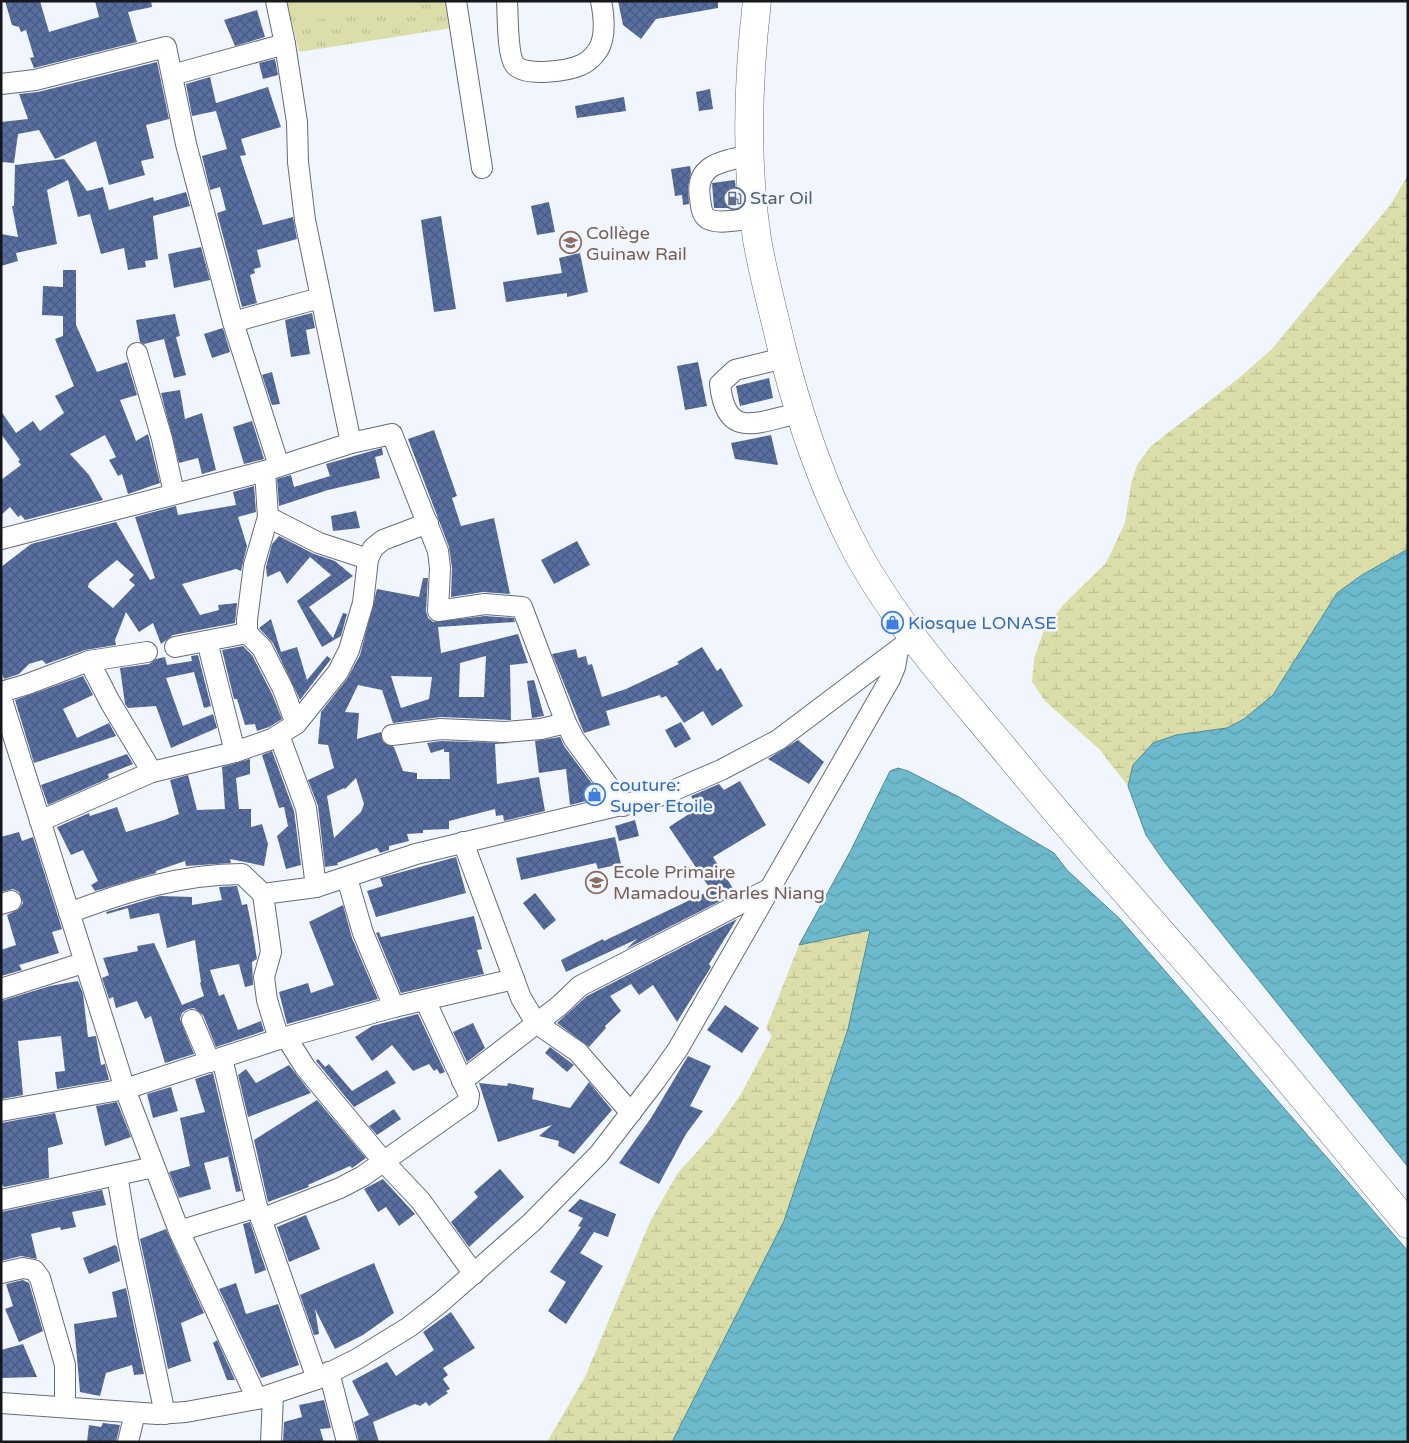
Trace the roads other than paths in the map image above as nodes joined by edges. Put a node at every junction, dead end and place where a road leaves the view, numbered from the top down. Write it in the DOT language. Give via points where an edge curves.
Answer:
graph roads {
  1 [pos="276,1"];
  2 [pos="456,1"];
  3 [pos="507,1"];
  4 [pos="602,1"];
  5 [pos="757,1"];
  6 [pos="286,44"];
  7 [pos="172,75"];
  8 [pos="1,84"];
  9 [pos="751,155"];
  10 [pos="482,168"];
  11 [pos="754,218"];
  12 [pos="320,298"];
  13 [pos="233,322"];
  14 [pos="137,354"];
  15 [pos="784,358"];
  16 [pos="800,413"];
  17 [pos="352,443"];
  18 [pos="272,468"];
  19 [pos="174,492"];
  20 [pos="268,517"];
  21 [pos="428,523"];
  22 [pos="1,539"];
  23 [pos="368,559"];
  24 [pos="247,633"];
  25 [pos="207,641"];
  26 [pos="906,644"];
  27 [pos="175,647"];
  28 [pos="147,652"];
  29 [pos="88,661"];
  30 [pos="1,692"];
  31 [pos="1,697"];
  32 [pos="4,717"];
  33 [pos="566,723"];
  34 [pos="296,724"];
  35 [pos="279,735"];
  36 [pos="392,735"];
  37 [pos="234,752"];
  38 [pos="152,772"];
  39 [pos="623,806"];
  40 [pos="40,821"];
  41 [pos="463,842"];
  42 [pos="347,878"];
  43 [pos="316,887"];
  44 [pos="772,888"];
  45 [pos="263,894"];
  46 [pos="69,913"];
  47 [pos="83,963"];
  48 [pos="514,978"];
  49 [pos="1,989"];
  50 [pos="424,1000"];
  51 [pos="394,1007"];
  52 [pos="192,1020"];
  53 [pos="536,1023"];
  54 [pos="283,1038"];
  55 [pos="216,1060"];
  56 [pos="462,1081"];
  57 [pos="125,1089"];
  58 [pos="1,1110"];
  59 [pos="631,1113"];
  60 [pos="384,1162"];
  61 [pos="154,1167"];
  62 [pos="117,1175"];
  63 [pos="1,1200"];
  64 [pos="259,1213"];
  65 [pos="1408,1224"];
  66 [pos="179,1231"];
  67 [pos="1,1273"];
  68 [pos="474,1274"];
  69 [pos="323,1376"];
  70 [pos="265,1397"];
  71 [pos="1,1403"];
  72 [pos="65,1407"];
  73 [pos="135,1413"];
  74 [pos="165,1414"];
  75 [pos="128,1442"];
  76 [pos="271,1442"];
  77 [pos="347,1442"];
  1 -- 6 [label="street"];
  2 -- 10 [label="street"];
  3 -- 4 [label="street" via="511,56 515,65 526,72 580,66 588,61 602,41"];
  5 -- 9 [label="highway" via="752,60"];
  6 -- 7 [label="street"];
  6 -- 12 [label="street" via="297,122 302,205"];
  7 -- 8 [label="street" via="166,47 35,80"];
  7 -- 13 [label="street" via="186,144"];
  9 -- 11 [label="highway"];
  9 -- 11 [label="street" via="709,168 701,176 698,186 702,212 708,218 718,221"];
  11 -- 15 [label="highway"];
  12 -- 13 [label="street"];
  12 -- 17 [label="street"];
  13 -- 18 [label="street"];
  14 -- 19 [label="street"];
  15 -- 16 [label="highway"];
  15 -- 16 [label="street" via="735,370 720,384 722,400 728,415 737,423"];
  16 -- 26 [label="highway" via="831,496 858,554 894,612"];
  17 -- 18 [label="street"];
  17 -- 21 [label="street" via="390,434 394,436"];
  18 -- 19 [label="street"];
  18 -- 20 [label="street"];
  19 -- 22 [label="street"];
  20 -- 23 [label="street" via="319,543"];
  20 -- 24 [label="street" via="254,565"];
  21 -- 23 [label="street" via="383,540 373,548"];
  21 -- 33 [label="street" via="440,568 438,612 485,604 522,606"];
  23 -- 34 [label="street" via="363,603 349,650 338,672"];
  24 -- 25 [label="street"];
  24 -- 34 [label="street" via="262,648"];
  25 -- 27 [label="street"];
  25 -- 37 [label="street"];
  26 -- 39 [label="street" via="778,740 694,782"];
  26 -- 44 [label="street" via="890,679"];
  26 -- 65 [label="highway" via="1234,1016"];
  28 -- 29 [label="street"];
  29 -- 30 [label="street"];
  29 -- 38 [label="street"];
  31 -- 32 [label="street"];
  32 -- 40 [label="street"];
  33 -- 36 [label="street" via="505,732 442,729"];
  33 -- 39 [label="street"];
  34 -- 35 [label="street"];
  35 -- 37 [label="street"];
  35 -- 43 [label="street" via="306,808"];
  37 -- 38 [label="street"];
  38 -- 40 [label="street"];
  39 -- 41 [label="street"];
  40 -- 46 [label="street"];
  41 -- 42 [label="street" via="401,858"];
  41 -- 48 [label="street"];
  42 -- 43 [label="street"];
  42 -- 51 [label="street" via="363,933"];
  43 -- 45 [label="street"];
  44 -- 53 [label="street" via="580,986"];
  44 -- 59 [label="street" via="678,1049"];
  45 -- 46 [label="street" via="242,874 227,874 171,881 116,895"];
  45 -- 54 [label="street" via="271,952 264,978 267,1000"];
  46 -- 47 [label="street"];
  47 -- 49 [label="street"];
  47 -- 57 [label="street"];
  48 -- 50 [label="street"];
  48 -- 53 [label="street" via="525,1008"];
  50 -- 51 [label="street"];
  50 -- 56 [label="street"];
  51 -- 54 [label="street"];
  52 -- 55 [label="street"];
  53 -- 56 [label="street"];
  53 -- 59 [label="street" via="578,1052"];
  54 -- 55 [label="street"];
  54 -- 60 [label="street"];
  55 -- 57 [label="street"];
  55 -- 64 [label="street"];
  56 -- 60 [label="street" via="469,1095 468,1102"];
  57 -- 58 [label="street"];
  57 -- 61 [label="street"];
  59 -- 68 [label="street" via="599,1154"];
  60 -- 64 [label="street" via="340,1188"];
  60 -- 68 [label="street" via="420,1200"];
  61 -- 62 [label="street"];
  61 -- 66 [label="street"];
  62 -- 63 [label="street"];
  62 -- 74 [label="street"];
  64 -- 66 [label="street"];
  64 -- 69 [label="street"];
  66 -- 70 [label="street"];
  67 -- 72 [label="street" via="28,1269 34,1270 40,1278 65,1365"];
  68 -- 69 [label="street" via="409,1327"];
  69 -- 70 [label="street"];
  69 -- 77 [label="street"];
  70 -- 74 [label="street"];
  70 -- 76 [label="street"];
  71 -- 72 [label="street"];
  72 -- 73 [label="street"];
  73 -- 74 [label="street"];
  73 -- 75 [label="street"];
}
